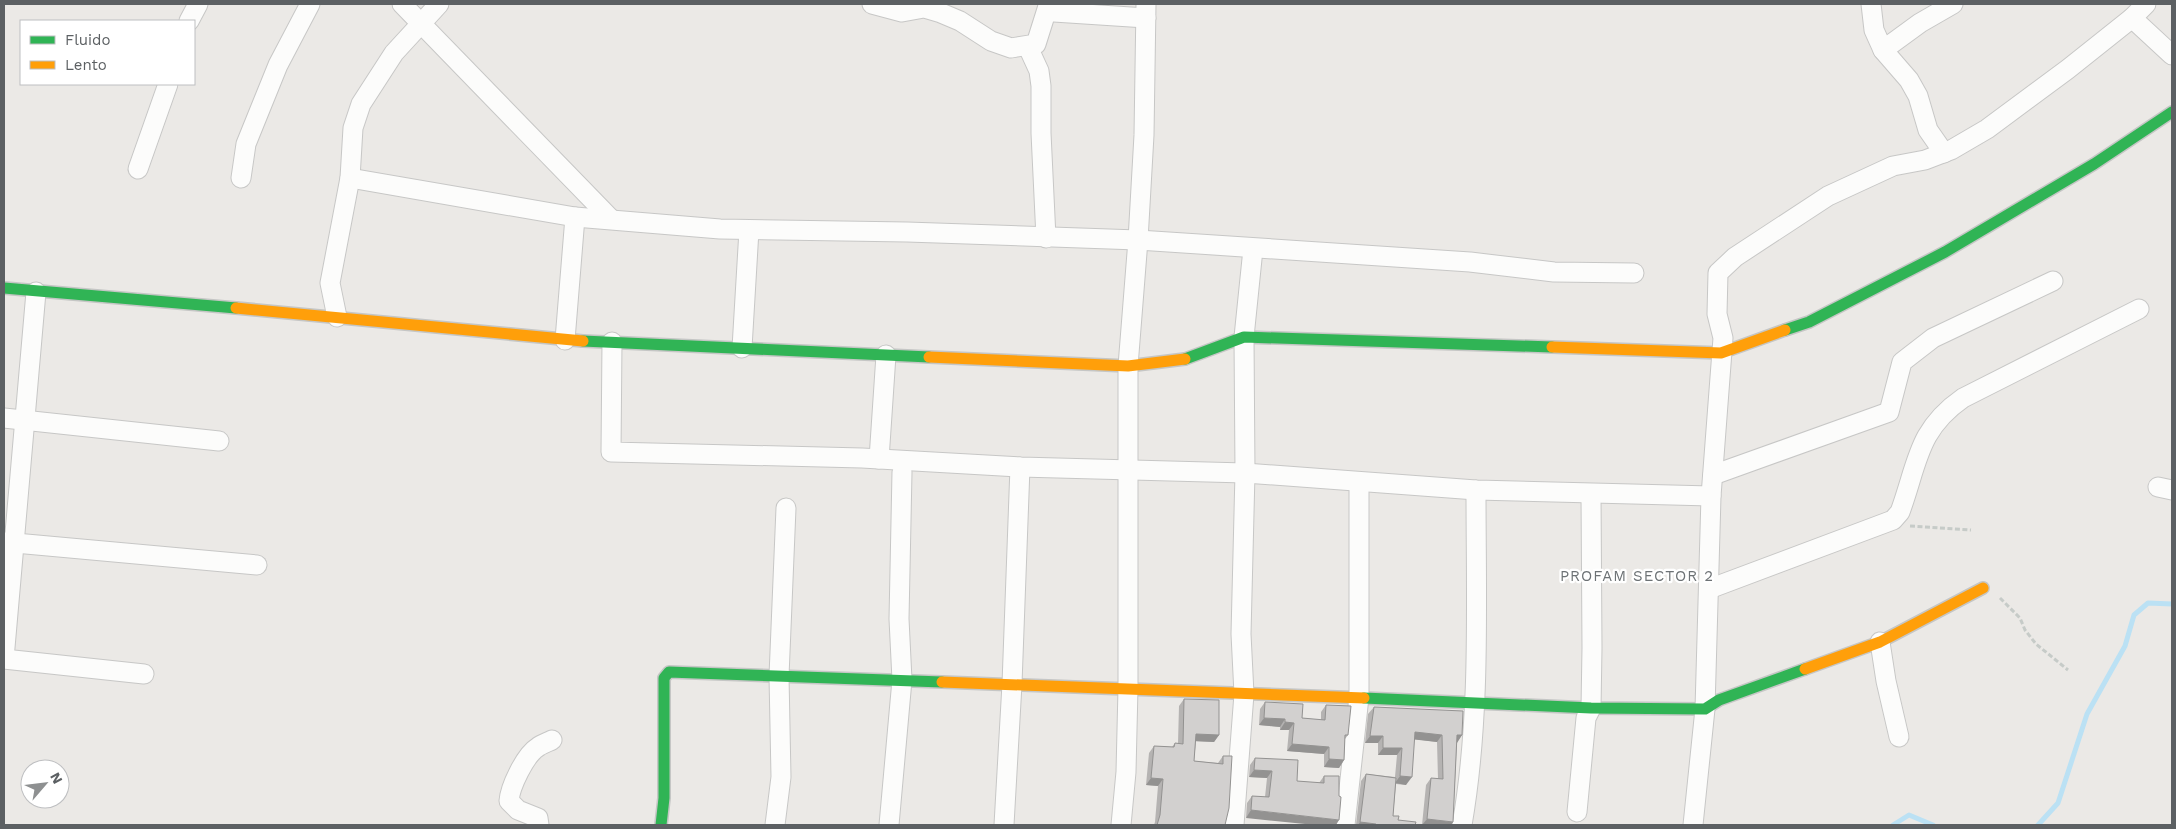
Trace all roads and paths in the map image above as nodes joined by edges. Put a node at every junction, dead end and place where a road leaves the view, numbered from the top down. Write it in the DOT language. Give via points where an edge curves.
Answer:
graph roads {
  1 [pos="198,4"];
  2 [pos="310,4"];
  3 [pos="402,4"];
  4 [pos="439,4"];
  5 [pos="872,4"];
  6 [pos="1871,4"];
  7 [pos="1953,4"];
  8 [pos="1048,5"];
  9 [pos="2137,9"];
  10 [pos="1146,11"];
  11 [pos="190,20"];
  12 [pos="422,24"];
  13 [pos="1028,47"];
  14 [pos="1883,50"];
  15 [pos="2172,55"];
  16 [pos="168,85"];
  17 [pos="2172,112"];
  18 [pos="1944,153"];
  19 [pos="138,169"];
  20 [pos="241,178"];
  21 [pos="350,178"];
  22 [pos="575,217"];
  23 [pos="611,219"];
  24 [pos="749,230"];
  25 [pos="1046,238"];
  26 [pos="1138,240"];
  27 [pos="1252,249"];
  28 [pos="1634,273"];
  29 [pos="2054,281"];
  30 [pos="4,288"];
  31 [pos="36,292"];
  32 [pos="2140,309"];
  33 [pos="337,317"];
  34 [pos="1244,337"];
  35 [pos="565,340"];
  36 [pos="612,342"];
  37 [pos="742,348"];
  38 [pos="1721,354"];
  39 [pos="886,355"];
  40 [pos="1128,366"];
  41 [pos="4,418"];
  42 [pos="25,420"];
  43 [pos="219,441"];
  44 [pos="879,459"];
  45 [pos="1020,467"];
  46 [pos="1130,471"];
  47 [pos="902,472"];
  48 [pos="1245,473"];
  49 [pos="1713,475"];
  50 [pos="1360,482"];
  51 [pos="1476,490"];
  52 [pos="1591,494"];
  53 [pos="1711,496"];
  54 [pos="786,508"];
  55 [pos="1893,520"];
  56 [pos="1970,530"];
  57 [pos="9,543"];
  58 [pos="257,565"];
  59 [pos="1983,588"];
  60 [pos="1709,589"];
  61 [pos="1880,642"];
  62 [pos="2068,670"];
  63 [pos="144,674"];
  64 [pos="779,676"];
  65 [pos="902,680"];
  66 [pos="1012,684"];
  67 [pos="1128,688"];
  68 [pos="1244,694"];
  69 [pos="1359,697"];
  70 [pos="1474,702"];
  71 [pos="1590,708"];
  72 [pos="1705,710"];
  73 [pos="1899,736"];
  74 [pos="552,740"];
  75 [pos="1577,812"];
  76 [pos="540,825"];
  77 [pos="661,825"];
  78 [pos="775,825"];
  79 [pos="889,825"];
  80 [pos="1004,825"];
  81 [pos="1121,825"];
  82 [pos="1234,825"];
  83 [pos="1345,825"];
  84 [pos="1462,825"];
  85 [pos="1693,825"];
  1 -- 11 [label="street"];
  2 -- 20 [label="street" via="278,65 246,144"];
  3 -- 12 [label="street"];
  4 -- 12 [label="street"];
  5 -- 13 [label="street" via="902,12 924,8 932,10 960,21 991,42 1011,48"];
  6 -- 14 [label="street" via="1874,30"];
  7 -- 14 [label="street"];
  8 -- 10 [label="street" via="1054,12"];
  8 -- 13 [label="street" via="1036,44"];
  9 -- 15 [label="street"];
  9 -- 18 [label="street" via="2021,106"];
  10 -- 26 [label="street"];
  12 -- 21 [label="street" via="394,53 361,104 353,128"];
  12 -- 23 [label="street"];
  13 -- 25 [label="street" via="1039,71 1041,86"];
  14 -- 18 [label="street" via="1909,80 1918,96 1928,130"];
  16 -- 19 [label="street"];
  17 -- 38 [label="main road" via="2094,164 1945,252 1809,322"];
  18 -- 38 [label="street" via="1892,166 1828,196 1735,257 1718,273 1717,314 1723,338"];
  21 -- 22 [label="street"];
  21 -- 33 [label="street" via="330,284"];
  22 -- 23 [label="street"];
  22 -- 35 [label="street"];
  23 -- 24 [label="street"];
  24 -- 25 [label="street"];
  24 -- 37 [label="street"];
  25 -- 26 [label="street"];
  26 -- 27 [label="street"];
  26 -- 40 [label="street"];
  27 -- 28 [label="street" via="1470,262 1554,272"];
  27 -- 34 [label="street"];
  29 -- 49 [label="street" via="1933,338 1902,362 1889,412"];
  30 -- 31 [label="main road"];
  31 -- 33 [label="main road"];
  31 -- 42 [label="street"];
  32 -- 55 [label="street" via="1949,408 1923,440 1900,512"];
  33 -- 35 [label="main road"];
  34 -- 38 [label="main road"];
  34 -- 40 [label="main road" via="1187,359"];
  34 -- 48 [label="street"];
  35 -- 36 [label="main road"];
  36 -- 37 [label="main road"];
  36 -- 44 [label="street" via="611,452"];
  37 -- 39 [label="main road"];
  38 -- 49 [label="street"];
  39 -- 40 [label="main road"];
  39 -- 44 [label="street"];
  40 -- 46 [label="street"];
  41 -- 42 [label="street"];
  42 -- 43 [label="street"];
  42 -- 57 [label="street"];
  44 -- 45 [label="street"];
  45 -- 46 [label="street"];
  45 -- 66 [label="street"];
  46 -- 48 [label="street"];
  46 -- 67 [label="street"];
  47 -- 65 [label="street" via="899,619"];
  48 -- 50 [label="street"];
  48 -- 68 [label="street"];
  49 -- 53 [label="street"];
  50 -- 51 [label="street"];
  50 -- 69 [label="street"];
  51 -- 52 [label="street"];
  51 -- 70 [label="street"];
  52 -- 53 [label="street"];
  52 -- 71 [label="street"];
  53 -- 60 [label="street"];
  54 -- 64 [label="street"];
  55 -- 56 [label="path" via="1914,527"];
  55 -- 60 [label="street"];
  57 -- 58 [label="street"];
  57 -- 63 [label="street" via="4,659"];
  59 -- 61 [label="main road"];
  59 -- 62 [label="path" via="2010,607 2036,644"];
  60 -- 72 [label="street"];
  61 -- 72 [label="main road" via="1719,700"];
  61 -- 73 [label="street"];
  64 -- 65 [label="main road"];
  64 -- 77 [label="main road" via="669,672 664,678"];
  64 -- 78 [label="street" via="780,777"];
  65 -- 66 [label="main road"];
  65 -- 79 [label="street"];
  66 -- 67 [label="main road"];
  66 -- 80 [label="street"];
  67 -- 68 [label="main road"];
  67 -- 81 [label="street"];
  68 -- 69 [label="main road"];
  68 -- 82 [label="street"];
  69 -- 70 [label="main road"];
  69 -- 83 [label="street"];
  70 -- 71 [label="main road"];
  70 -- 84 [label="street" via="1469,784"];
  71 -- 72 [label="main road"];
  71 -- 75 [label="street" via="1586,718"];
  72 -- 85 [label="street"];
  74 -- 76 [label="street" via="531,753 510,790 509,801 518,810 538,818"];
}
